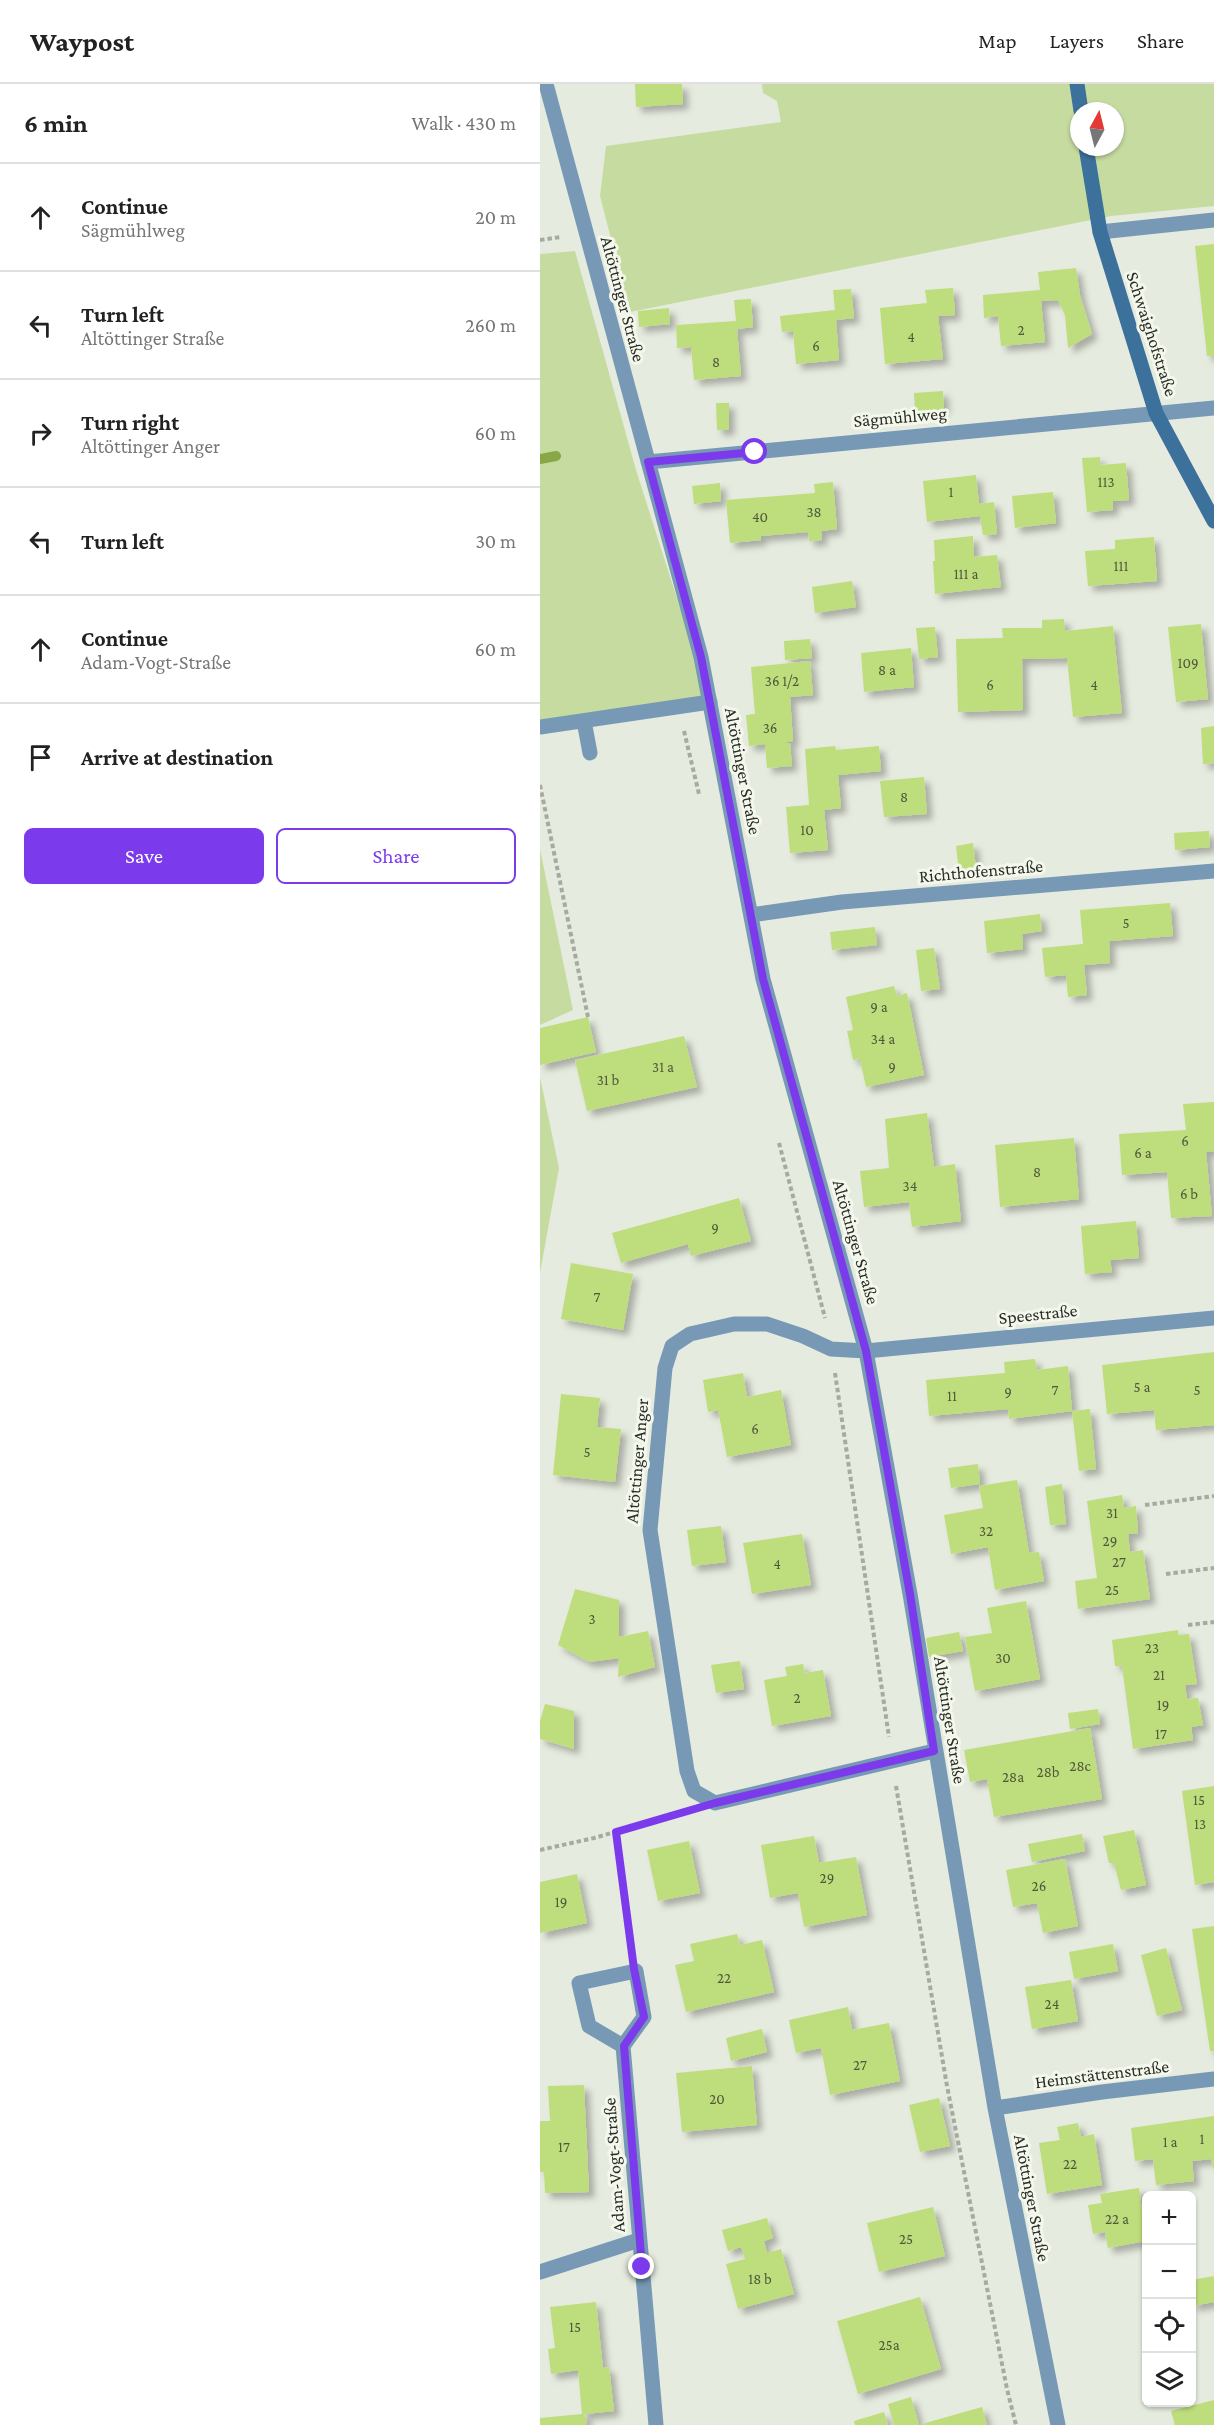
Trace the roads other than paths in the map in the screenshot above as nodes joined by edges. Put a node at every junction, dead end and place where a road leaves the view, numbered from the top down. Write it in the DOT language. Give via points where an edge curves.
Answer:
graph roads {
  1 [pos="546,84"];
  2 [pos="1077,84"];
  3 [pos="1080,102"];
  4 [pos="1087,156"];
  5 [pos="1214,220"];
  6 [pos="1100,232"];
  7 [pos="1214,408"];
  8 [pos="1156,413"];
  9 [pos="648,462"];
  10 [pos="1214,521"];
  11 [pos="710,702"];
  12 [pos="584,721"];
  13 [pos="540,726"];
  14 [pos="590,753"];
  15 [pos="1214,871"];
  16 [pos="751,915"];
  17 [pos="1214,1318"];
  18 [pos="866,1351"];
  19 [pos="934,1751"];
  20 [pos="624,2046"];
  21 [pos="1214,2079"];
  22 [pos="995,2108"];
  23 [pos="639,2240"];
  24 [pos="540,2272"];
  25 [pos="656,2425"];
  26 [pos="1058,2425"];
  1 -- 9 [label="street, Altöttinger Straße"];
  2 -- 3 [label="street"];
  4 -- 6 [label="street, Schwaighofstraße"];
  5 -- 6 [label="street"];
  6 -- 8 [label="street, Schwaighofstraße"];
  7 -- 8 [label="street, Sägmühlweg"];
  8 -- 9 [label="street, Sägmühlweg"];
  8 -- 10 [label="street, Schwaighofstraße"];
  9 -- 11 [label="street, Altöttinger Straße"];
  11 -- 12 [label="street"];
  11 -- 16 [label="street, Altöttinger Straße"];
  12 -- 13 [label="street"];
  12 -- 14 [label="street"];
  15 -- 16 [label="street, Richthofenstraße" via="842,902"];
  16 -- 18 [label="street, Altöttinger Straße" via="763,979"];
  17 -- 18 [label="street, Speestraße"];
  18 -- 19 [label="street, Altöttinger Straße"];
  18 -- 19 [label="street, Altöttinger Anger" via="831,1349 767,1324 734,1324 690,1334 672,1347 665,1368 650,1530 687,1771 693,1791 715,1803"];
  19 -- 22 [label="street, Altöttinger Straße"];
  20 -- 20 [label="street" via="589,2026 579,1983 636,1971 644,2017"];
  20 -- 23 [label="street, Adam-Vogt-Straße"];
  21 -- 22 [label="street, Heimstättenstraße"];
  22 -- 26 [label="street, Altöttinger Straße"];
  23 -- 24 [label="street"];
  23 -- 25 [label="street, Adam-Vogt-Straße"];
}
